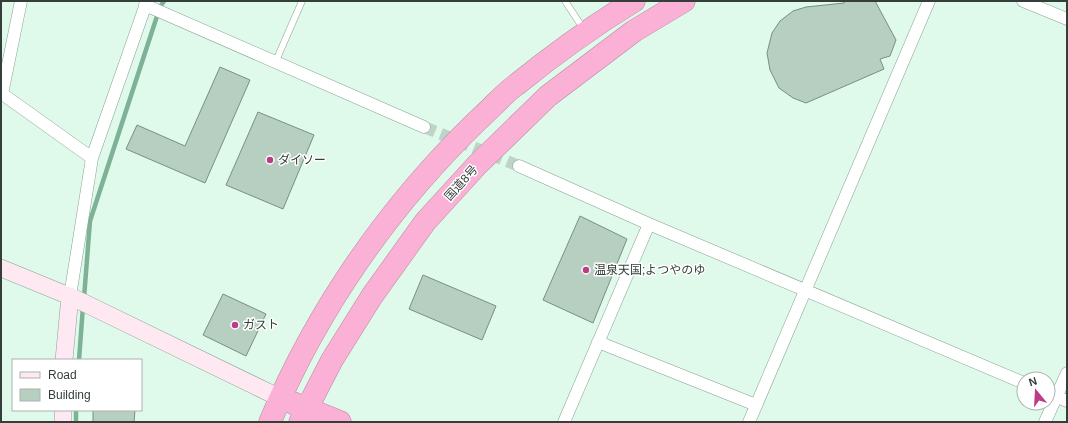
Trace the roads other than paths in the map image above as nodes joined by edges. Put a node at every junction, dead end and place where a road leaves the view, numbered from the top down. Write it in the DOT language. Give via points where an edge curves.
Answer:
graph roads {
  1 [pos="21,1"];
  2 [pos="302,1"];
  3 [pos="565,1"];
  4 [pos="612,1"];
  5 [pos="634,1"];
  6 [pos="684,1"];
  7 [pos="929,1"];
  8 [pos="1023,1"];
  9 [pos="146,3"];
  10 [pos="1067,19"];
  11 [pos="579,22"];
  12 [pos="276,64"];
  13 [pos="515,86"];
  14 [pos="2,93"];
  15 [pos="424,127"];
  16 [pos="92,158"];
  17 [pos="519,166"];
  18 [pos="648,224"];
  19 [pos="1,268"];
  20 [pos="806,291"];
  21 [pos="72,297"];
  22 [pos="598,342"];
  23 [pos="64,359"];
  24 [pos="1067,372"];
  25 [pos="1016,380"];
  26 [pos="1057,397"];
  27 [pos="280,398"];
  28 [pos="756,405"];
  29 [pos="63,411"];
  30 [pos="303,415"];
  31 [pos="63,422"];
  32 [pos="270,422"];
  33 [pos="340,422"];
  34 [pos="564,422"];
  35 [pos="749,422"];
  36 [pos="1045,422"];
  1 -- 14 [label="street"];
  2 -- 12 [label="lane"];
  3 -- 11 [label="lane"];
  4 -- 11 [label="highway"];
  5 -- 13 [label="highway" via="601,22"];
  6 -- 30 [label="highway, 国道8号" via="634,32 548,96 477,165 425,222 372,296 332,360"];
  7 -- 20 [label="street"];
  8 -- 10 [label="street"];
  9 -- 12 [label="street" via="169,17"];
  9 -- 16 [label="street"];
  11 -- 13 [label="highway" via="554,40"];
  12 -- 15 [label="street"];
  13 -- 27 [label="highway" via="442,155 370,243 310,340"];
  14 -- 16 [label="street"];
  16 -- 21 [label="street"];
  17 -- 18 [label="street"];
  18 -- 20 [label="street"];
  18 -- 22 [label="street"];
  19 -- 21 [label="street"];
  20 -- 25 [label="street"];
  20 -- 28 [label="street"];
  21 -- 23 [label="street"];
  21 -- 27 [label="street"];
  22 -- 28 [label="street"];
  22 -- 34 [label="street"];
  24 -- 26 [label="street"];
  26 -- 36 [label="street"];
  27 -- 30 [label="highway"];
  27 -- 32 [label="highway"];
  28 -- 35 [label="street"];
  29 -- 31 [label="street"];
  30 -- 33 [label="highway"];
}
